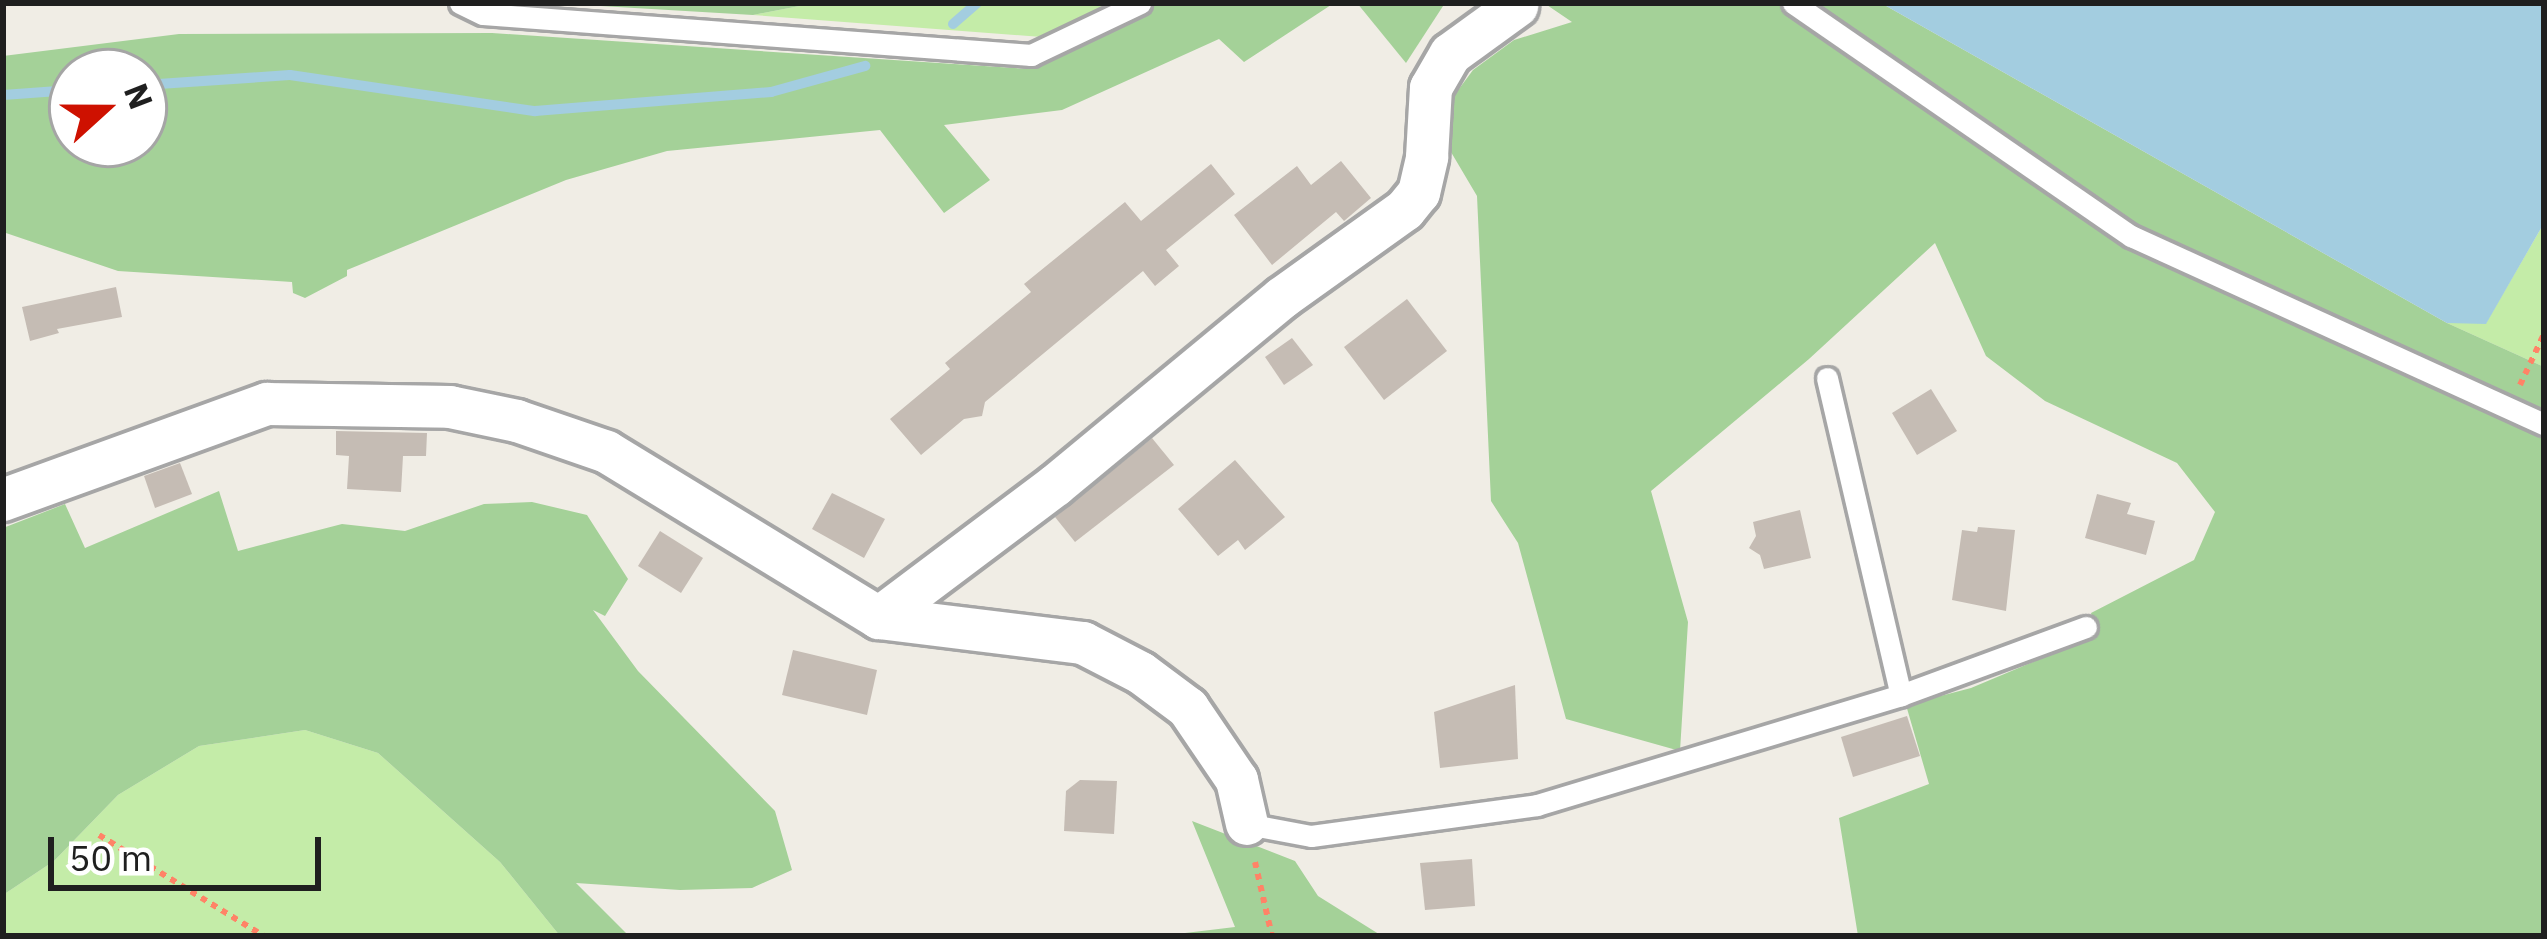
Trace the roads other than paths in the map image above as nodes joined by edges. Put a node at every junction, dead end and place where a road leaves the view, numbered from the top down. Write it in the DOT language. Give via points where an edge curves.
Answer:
graph roads {
  1 [pos="460,3"];
  2 [pos="1140,3"];
  3 [pos="1793,3"];
  4 [pos="1517,5"];
  5 [pos="1827,379"];
  6 [pos="2544,424"];
  7 [pos="3,500"];
  8 [pos="879,618"];
  9 [pos="2086,627"];
  10 [pos="1901,695"];
  11 [pos="1246,824"];
  1 -- 2 [label="lane" via="483,14 1031,55"];
  3 -- 6 [label="lane" via="2131,236"];
  4 -- 8 [label="street" via="1451,54 1431,88 1419,193 1406,210 1282,298"];
  5 -- 10 [label="lane"];
  7 -- 8 [label="street" via="267,404 450,407 607,452"];
  8 -- 11 [label="street" via="1083,643 1141,673 1188,708 1237,780"];
  9 -- 10 [label="lane"];
  10 -- 11 [label="lane" via="1537,805 1311,836"];
}
